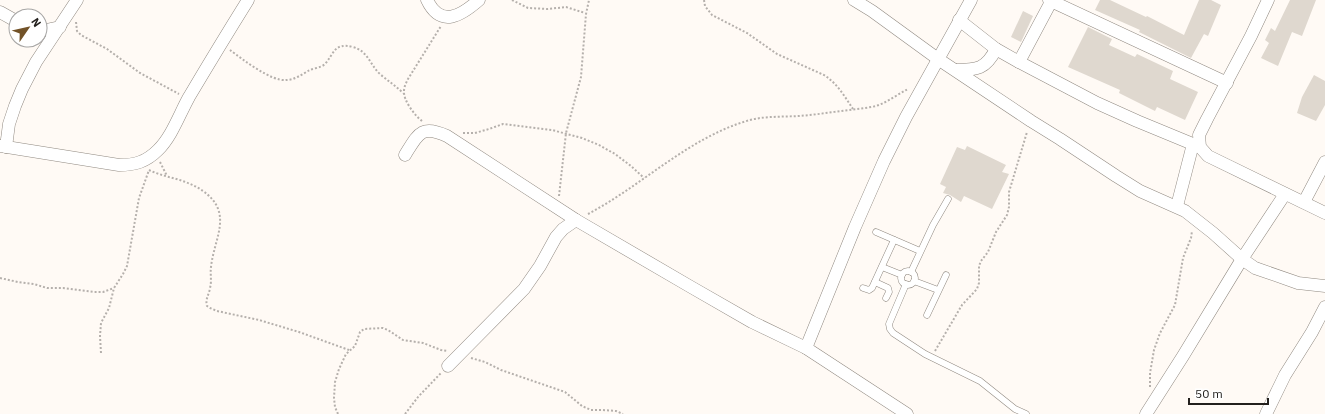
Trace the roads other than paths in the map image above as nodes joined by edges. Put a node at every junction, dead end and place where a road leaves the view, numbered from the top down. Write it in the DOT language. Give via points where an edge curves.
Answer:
graph roads {
  1 [pos="248,0"];
  2 [pos="428,0"];
  3 [pos="479,0"];
  4 [pos="854,0"];
  5 [pos="971,0"];
  6 [pos="1050,0"];
  7 [pos="1268,0"];
  8 [pos="76,2"];
  9 [pos="959,20"];
  10 [pos="60,27"];
  11 [pos="48,30"];
  12 [pos="996,49"];
  13 [pos="938,59"];
  14 [pos="1019,62"];
  15 [pos="956,70"];
  16 [pos="1227,83"];
  17 [pos="3,146"];
  18 [pos="1196,146"];
  19 [pos="405,155"];
  20 [pos="1325,162"];
  21 [pos="1285,194"];
  22 [pos="948,199"];
  23 [pos="1304,202"];
  24 [pos="1181,209"];
  25 [pos="1325,213"];
  26 [pos="576,220"];
  27 [pos="876,232"];
  28 [pos="894,240"];
  29 [pos="920,251"];
  30 [pos="1242,259"];
  31 [pos="882,267"];
  32 [pos="911,272"];
  33 [pos="902,275"];
  34 [pos="946,275"];
  35 [pos="914,281"];
  36 [pos="875,282"];
  37 [pos="906,284"];
  38 [pos="1325,286"];
  39 [pos="863,288"];
  40 [pos="938,290"];
  41 [pos="886,298"];
  42 [pos="1325,307"];
  43 [pos="927,315"];
  44 [pos="806,348"];
  45 [pos="448,366"];
  46 [pos="907,414"];
  47 [pos="1026,414"];
  48 [pos="1146,414"];
  49 [pos="1266,414"];
  1 -- 17 [label="street" via="166,140 148,165 119,165"];
  2 -- 3 [label="street" via="430,6 446,18 464,12"];
  4 -- 13 [label="street"];
  5 -- 9 [label="street"];
  6 -- 14 [label="street"];
  6 -- 16 [label="street"];
  7 -- 16 [label="street"];
  8 -- 10 [label="street"];
  9 -- 12 [label="street"];
  9 -- 13 [label="street"];
  10 -- 11 [label="street"];
  10 -- 17 [label="street" via="36,62 20,94"];
  12 -- 14 [label="street"];
  12 -- 15 [label="street" via="982,66 973,70"];
  13 -- 15 [label="street"];
  13 -- 44 [label="street" via="884,161"];
  14 -- 18 [label="street" via="1104,106"];
  15 -- 24 [label="street" via="1140,191"];
  16 -- 18 [label="street" via="1206,119"];
  18 -- 21 [label="street" via="1208,156"];
  18 -- 24 [label="street" via="1183,178"];
  19 -- 26 [label="street" via="415,138 422,132 428,130 441,133"];
  20 -- 23 [label="street"];
  21 -- 23 [label="street"];
  21 -- 30 [label="street"];
  22 -- 29 [label="lane"];
  23 -- 25 [label="street"];
  24 -- 30 [label="street"];
  26 -- 44 [label="street" via="752,322"];
  26 -- 45 [label="street" via="556,237 524,289"];
  27 -- 28 [label="lane"];
  28 -- 29 [label="lane"];
  28 -- 31 [label="lane"];
  29 -- 32 [label="lane"];
  30 -- 38 [label="street" via="1255,268 1291,281"];
  30 -- 48 [label="street"];
  31 -- 33 [label="lane"];
  31 -- 36 [label="lane"];
  32 -- 33 [label="lane"];
  32 -- 35 [label="lane" via="914,274"];
  33 -- 37 [label="lane"];
  34 -- 40 [label="lane"];
  35 -- 37 [label="lane" via="912,284"];
  35 -- 40 [label="lane"];
  36 -- 39 [label="lane" via="871,289"];
  36 -- 41 [label="lane" via="888,288"];
  37 -- 47 [label="lane" via="891,316 889,324 893,333 932,357 973,376 1015,409"];
  40 -- 43 [label="lane"];
  42 -- 49 [label="street" via="1285,375"];
  44 -- 46 [label="street"];
}
